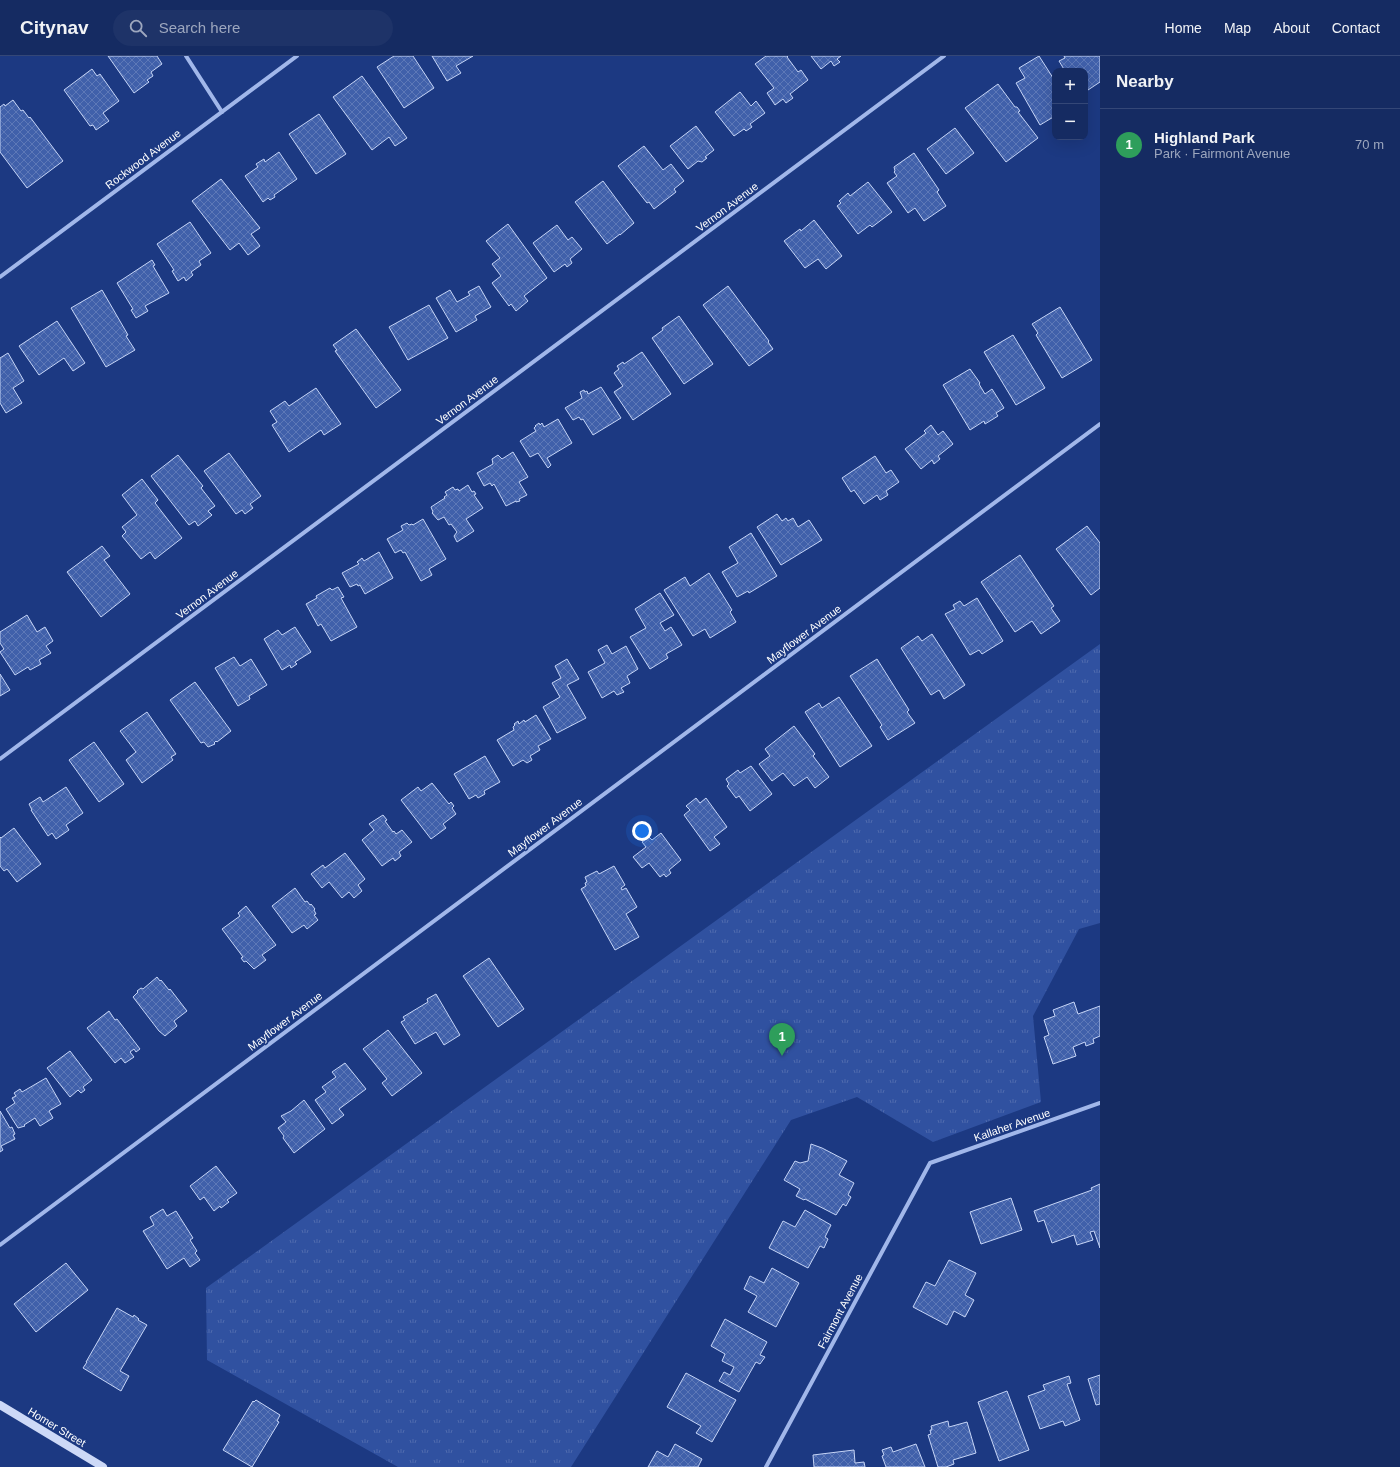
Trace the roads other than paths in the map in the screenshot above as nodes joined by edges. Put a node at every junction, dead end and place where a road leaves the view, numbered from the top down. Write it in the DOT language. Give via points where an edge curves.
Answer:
graph roads {
  1 [pos="186,56"];
  2 [pos="297,56"];
  3 [pos="944,56"];
  4 [pos="222,112"];
  5 [pos="0,277"];
  6 [pos="1100,424"];
  7 [pos="0,759"];
  8 [pos="1100,1103"];
  9 [pos="930,1163"];
  10 [pos="0,1245"];
  11 [pos="0,1405"];
  12 [pos="103,1467"];
  13 [pos="766,1467"];
  1 -- 4 [label="street"];
  2 -- 4 [label="street, Rockwood Avenue"];
  3 -- 7 [label="street, Vernon Avenue"];
  4 -- 5 [label="street, Rockwood Avenue"];
  6 -- 10 [label="street, Mayflower Avenue"];
  8 -- 9 [label="street, Kallaher Avenue"];
  9 -- 13 [label="street, Fairmont Avenue"];
  11 -- 12 [label="street, Homer Street"];
}
